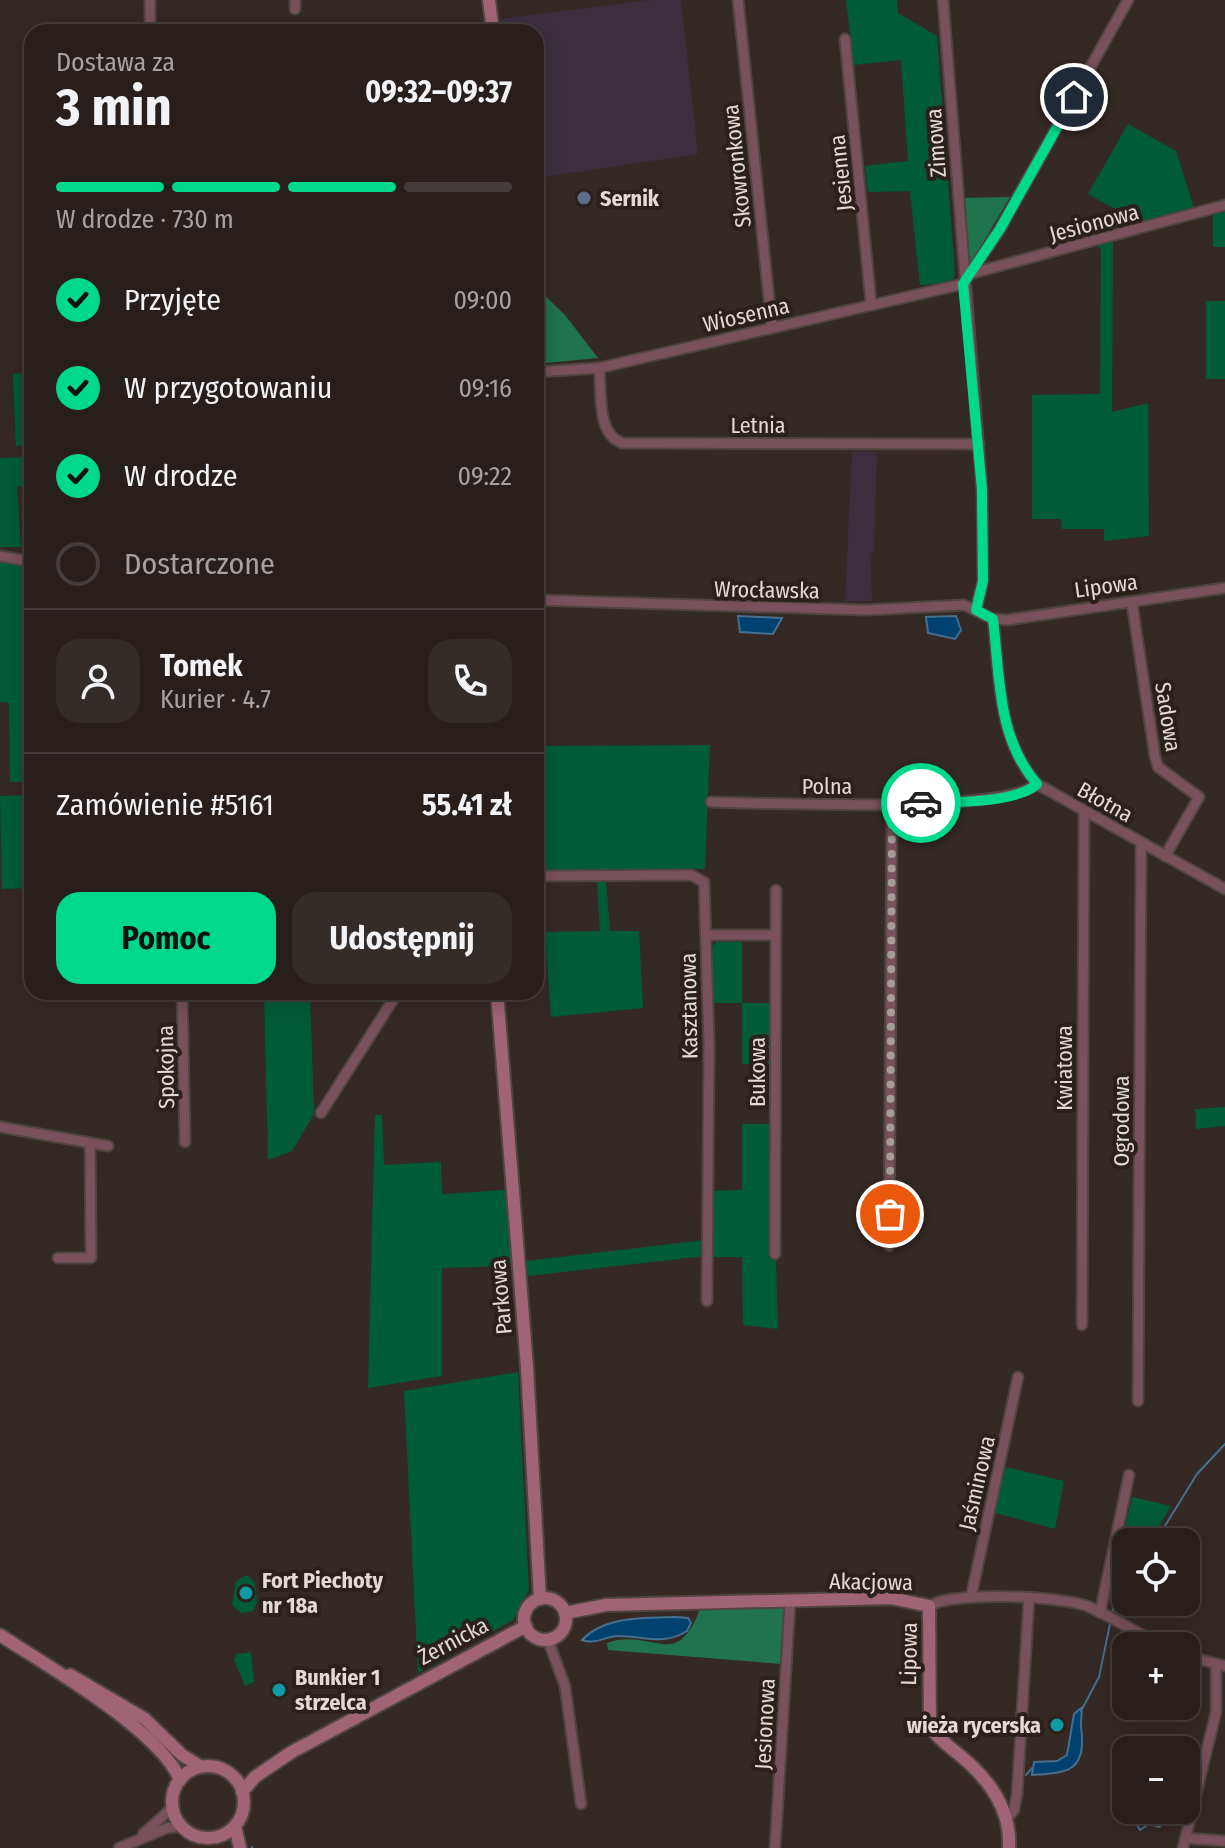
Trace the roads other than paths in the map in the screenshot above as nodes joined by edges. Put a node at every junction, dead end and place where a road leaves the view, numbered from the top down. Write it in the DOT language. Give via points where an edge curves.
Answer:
graph roads {
  1 [pos="150,0"];
  2 [pos="489,0"];
  3 [pos="738,0"];
  4 [pos="943,0"];
  5 [pos="1124,1"];
  6 [pos="150,24"];
  7 [pos="492,24"];
  8 [pos="845,39"];
  9 [pos="1225,205"];
  10 [pos="973,273"];
  11 [pos="963,284"];
  12 [pos="871,303"];
  13 [pos="772,328"];
  14 [pos="599,368"];
  15 [pos="544,371"];
  16 [pos="979,444"];
  17 [pos="0,556"];
  18 [pos="24,560"];
  19 [pos="1225,588"];
  20 [pos="544,600"];
  21 [pos="1132,603"];
  22 [pos="976,610"];
  23 [pos="993,619"];
  24 [pos="1037,784"];
  25 [pos="711,802"];
  26 [pos="892,804"];
  27 [pos="1084,811"];
  28 [pos="1141,842"];
  29 [pos="1165,856"];
  30 [pos="544,876"];
  31 [pos="1225,889"];
  32 [pos="776,890"];
  33 [pos="706,935"];
  34 [pos="775,935"];
  35 [pos="182,1000"];
  36 [pos="393,1000"];
  37 [pos="498,1000"];
  38 [pos="321,1113"];
  39 [pos="0,1127"];
  40 [pos="185,1142"];
  41 [pos="90,1143"];
  42 [pos="108,1146"];
  43 [pos="889,1246"];
  44 [pos="775,1254"];
  45 [pos="58,1258"];
  46 [pos="707,1301"];
  47 [pos="1082,1325"];
  48 [pos="1018,1377"];
  49 [pos="1138,1401"];
  50 [pos="1129,1475"];
  51 [pos="971,1597"];
  52 [pos="540,1599"];
  53 [pos="1029,1599"];
  54 [pos="790,1602"];
  55 [pos="929,1606"];
  56 [pos="565,1613"];
  57 [pos="1107,1617"];
  58 [pos="526,1626"];
  59 [pos="1136,1632"];
  60 [pos="0,1635"];
  61 [pos="548,1640"];
  62 [pos="21,1649"];
  63 [pos="1200,1660"];
  64 [pos="1220,1666"];
  65 [pos="274,1762"];
  66 [pos="200,1766"];
  67 [pos="232,1774"];
  68 [pos="180,1780"];
  69 [pos="242,1792"];
  70 [pos="581,1804"];
  71 [pos="174,1806"];
  72 [pos="1008,1817"];
  73 [pos="182,1826"];
  74 [pos="235,1826"];
  75 [pos="213,1838"];
  76 [pos="137,1839"];
  77 [pos="1225,1841"];
  78 [pos="1184,1843"];
  79 [pos="119,1848"];
  80 [pos="223,1848"];
  81 [pos="240,1848"];
  82 [pos="775,1848"];
  83 [pos="1009,1848"];
  1 -- 6 [label="street"];
  2 -- 7 [label="street"];
  3 -- 13 [label="street, Skowronkowa"];
  4 -- 11 [label="street, Zimowa"];
  5 -- 10 [label="street"];
  8 -- 12 [label="street, Jesienna"];
  9 -- 10 [label="street, Jesionowa"];
  10 -- 11 [label="street"];
  11 -- 12 [label="street, Wiosenna"];
  11 -- 16 [label="street, Zimowa"];
  12 -- 13 [label="street, Wiosenna"];
  13 -- 14 [label="street, Wiosenna"];
  14 -- 15 [label="street, Wiosenna"];
  14 -- 16 [label="street, Letnia" via="605,426 622,443"];
  16 -- 22 [label="street, Zimowa" via="983,559"];
  17 -- 18 [label="street"];
  19 -- 21 [label="street, Lipowa"];
  20 -- 22 [label="street, Wrocławska" via="866,610 964,605"];
  21 -- 23 [label="street, Lipowa"];
  21 -- 29 [label="street, Sadowa" via="1158,767 1199,797"];
  22 -- 23 [label="street, Wrocławska"];
  23 -- 24 [label="street, Błotna" via="1008,738"];
  24 -- 26 [label="street, Polna" via="1001,797"];
  24 -- 27 [label="street, Błotna"];
  25 -- 26 [label="street, Polna"];
  26 -- 43 [label="street"];
  27 -- 28 [label="street, Błotna"];
  27 -- 47 [label="street, Kwiatowa"];
  28 -- 29 [label="street, Błotna"];
  28 -- 49 [label="street, Ogrodowa"];
  29 -- 31 [label="street, Błotna"];
  30 -- 33 [label="street, Kasztanowa" via="697,876 706,887"];
  32 -- 34 [label="street, Bukowa"];
  33 -- 34 [label="street"];
  33 -- 46 [label="street, Kasztanowa"];
  34 -- 44 [label="street, Bukowa"];
  35 -- 40 [label="street, Spokojna"];
  36 -- 38 [label="street"];
  37 -- 52 [label="street, Parkowa"];
  39 -- 41 [label="street"];
  41 -- 42 [label="street"];
  41 -- 45 [label="street" via="91,1258"];
  48 -- 51 [label="street, Jaśminowa"];
  50 -- 57 [label="street"];
  51 -- 53 [label="street, Akacjowa"];
  51 -- 55 [label="street, Akacjowa"];
  52 -- 56 [label="street" via="553,1600"];
  52 -- 58 [label="street" via="526,1611"];
  53 -- 57 [label="street, Akacjowa" via="1086,1606"];
  53 -- 72 [label="street" via="1017,1794"];
  54 -- 55 [label="street, Akacjowa" via="891,1598"];
  54 -- 56 [label="street, Akacjowa" via="606,1605"];
  54 -- 82 [label="street, Jesionowa"];
  55 -- 72 [label="street, Lipowa" via="930,1727 973,1766"];
  56 -- 61 [label="street" via="561,1632"];
  57 -- 59 [label="street, Akacjowa"];
  58 -- 61 [label="street" via="537,1638"];
  58 -- 65 [label="street, Żernicka"];
  60 -- 62 [label="street"];
  61 -- 70 [label="street" via="565,1686"];
  62 -- 66 [label="street" via="145,1719"];
  62 -- 68 [label="street" via="134,1727 172,1764"];
  63 -- 64 [label="street"];
  64 -- 78 [label="street" via="1216,1712"];
  65 -- 67 [label="street, Żernicka"];
  65 -- 69 [label="street, Żernicka"];
  66 -- 67 [label="street" via="213,1765"];
  66 -- 68 [label="street"];
  67 -- 69 [label="street"];
  68 -- 71 [label="street"];
  69 -- 74 [label="street"];
  71 -- 73 [label="street"];
  71 -- 76 [label="street"];
  72 -- 83 [label="street"];
  73 -- 75 [label="street" via="194,1835"];
  73 -- 76 [label="street"];
  74 -- 75 [label="street"];
  74 -- 81 [label="street"];
  75 -- 80 [label="street"];
  76 -- 79 [label="street"];
  77 -- 78 [label="street"];
}
